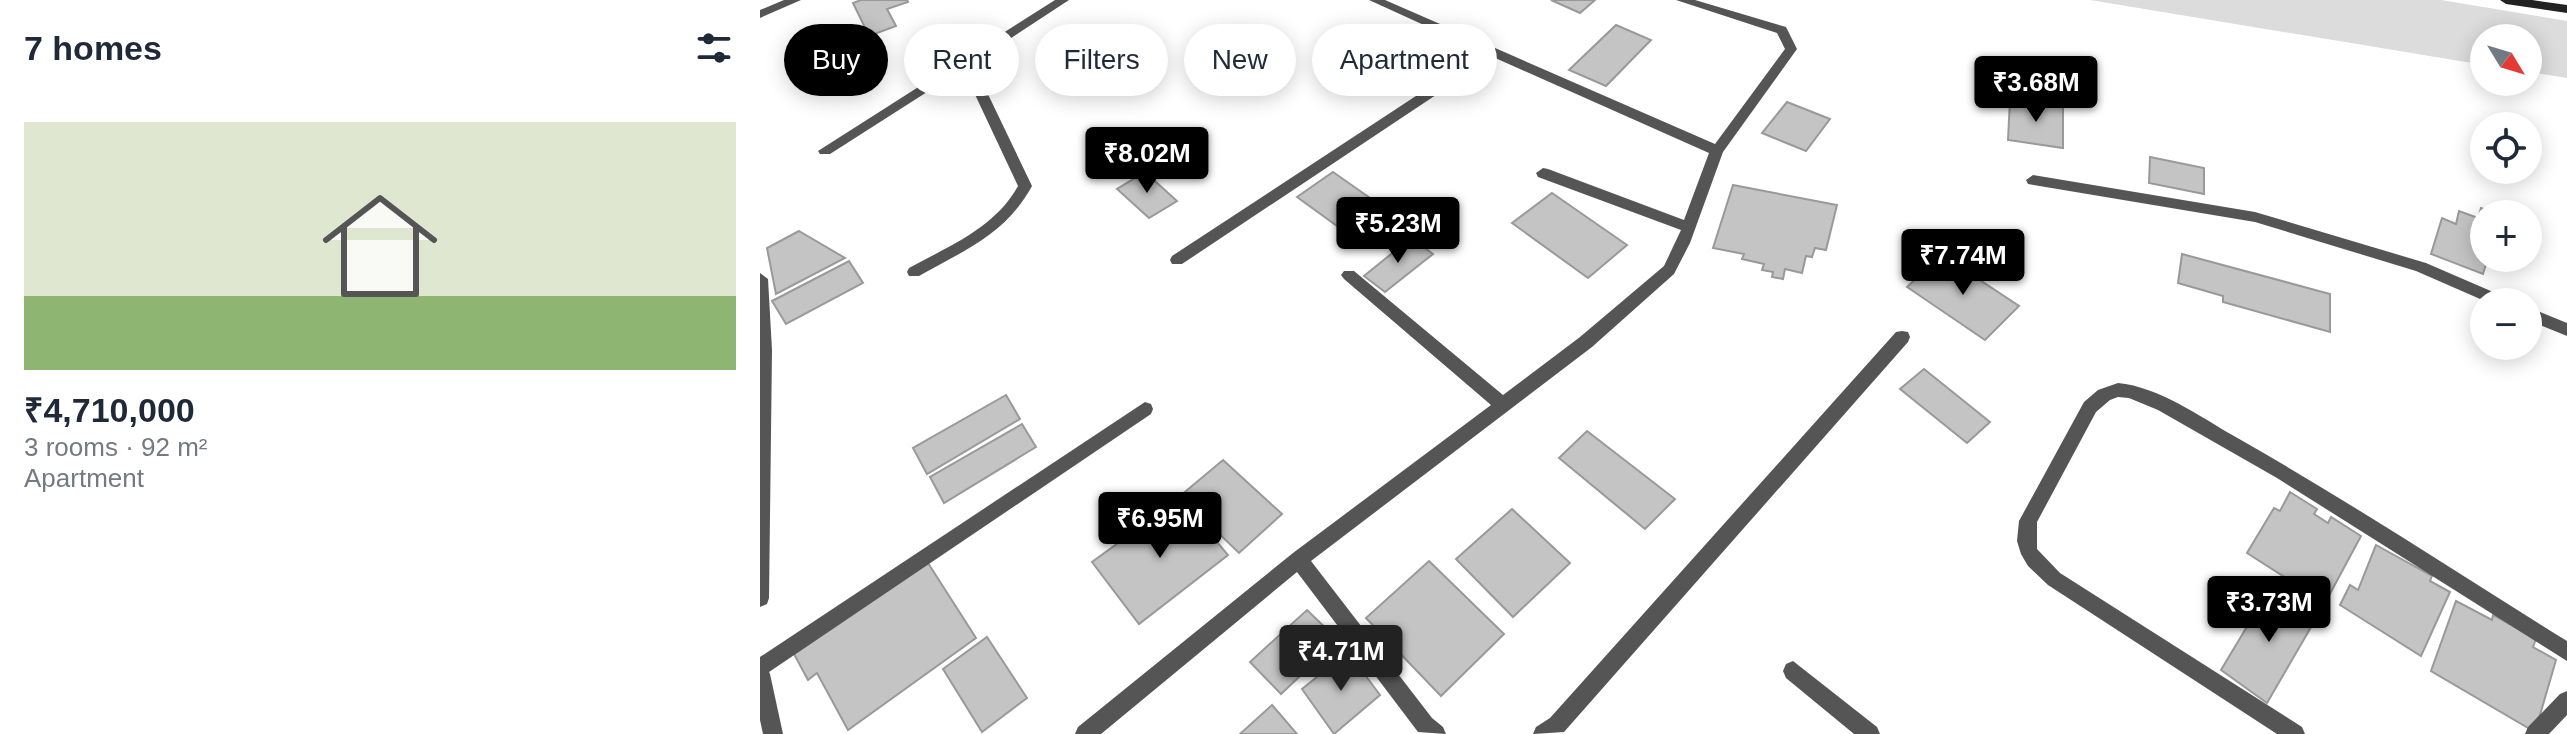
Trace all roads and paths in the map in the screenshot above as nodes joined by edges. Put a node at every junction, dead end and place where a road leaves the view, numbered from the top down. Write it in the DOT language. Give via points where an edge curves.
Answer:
graph roads {
  1 [pos="795,0"];
  2 [pos="1063,0"];
  3 [pos="1375,0"];
  4 [pos="1682,0"];
  5 [pos="2506,0"];
  6 [pos="2567,9"];
  7 [pos="760,14"];
  8 [pos="1431,24"];
  9 [pos="1019,28"];
  10 [pos="1497,52"];
  11 [pos="912,96"];
  12 [pos="982,96"];
  13 [pos="1426,96"];
  14 [pos="825,151"];
  15 [pos="1717,151"];
  16 [pos="1543,173"];
  17 [pos="2033,180"];
  18 [pos="1689,227"];
  19 [pos="1177,260"];
  20 [pos="914,272"];
  21 [pos="1349,275"];
  22 [pos="760,279"];
  23 [pos="2470,288"];
  24 [pos="2542,319"];
  25 [pos="2567,330"];
  26 [pos="1902,337"];
  27 [pos="762,351"];
  28 [pos="1503,405"];
  29 [pos="1145,409"];
  30 [pos="1299,559"];
  31 [pos="760,598"];
  32 [pos="2567,652"];
  33 [pos="760,671"];
  34 [pos="1793,671"];
  35 [pos="2567,701"];
  36 [pos="773,734"];
  37 [pos="1085,734"];
  38 [pos="1436,734"];
  39 [pos="1543,734"];
  40 [pos="1870,734"];
  41 [pos="2295,734"];
  42 [pos="2535,734"];
  1 -- 7 [label="street"];
  2 -- 9 [label="street"];
  3 -- 8 [label="street"];
  4 -- 15 [label="street" via="1782,30 1791,49"];
  5 -- 6 [label="main road"];
  10 -- 15 [label="street"];
  11 -- 14 [label="street"];
  12 -- 20 [label="street" via="1025,186 1000,221"];
  13 -- 19 [label="street"];
  15 -- 18 [label="street"];
  16 -- 18 [label="street"];
  17 -- 23 [label="street" via="2255,217 2421,267"];
  18 -- 28 [label="street" via="1669,270"];
  21 -- 28 [label="street"];
  22 -- 27 [label="street"];
  24 -- 25 [label="street"];
  26 -- 39 [label="street" via="1557,725"];
  27 -- 31 [label="street"];
  28 -- 30 [label="street"];
  29 -- 33 [label="street"];
  30 -- 37 [label="street"];
  30 -- 38 [label="street"];
  32 -- 41 [label="street" via="2283,473 2164,405 2130,391 2104,395 2090,407 2028,521 2024,542 2033,560 2054,579"];
  33 -- 36 [label="street"];
  34 -- 40 [label="street"];
  35 -- 42 [label="street"];
}
